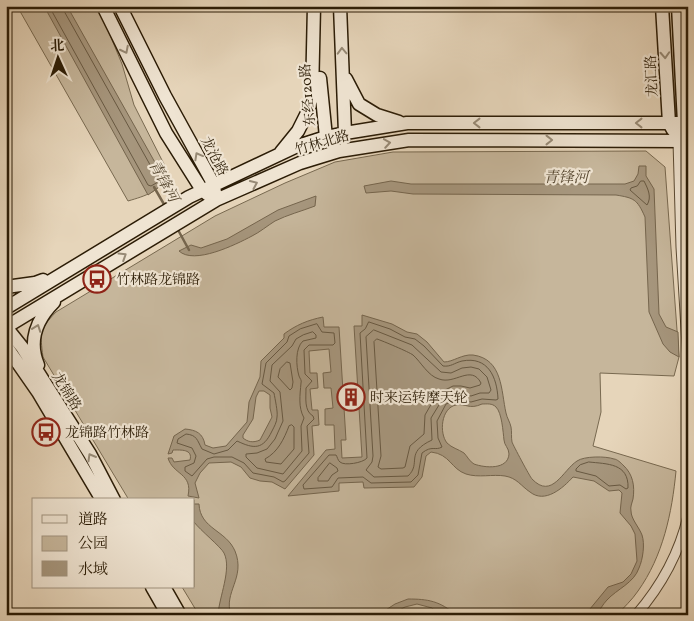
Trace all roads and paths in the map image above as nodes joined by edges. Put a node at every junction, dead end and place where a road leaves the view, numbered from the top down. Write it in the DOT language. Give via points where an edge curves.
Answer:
graph roads {
  1 [pos="103,6"];
  2 [pos="120,6"];
  3 [pos="315,6"];
  4 [pos="340,6"];
  5 [pos="662,6"];
  6 [pos="678,6"];
  7 [pos="342,71"];
  8 [pos="446,123"];
  9 [pos="669,123"];
  10 [pos="686,123"];
  11 [pos="345,133"];
  12 [pos="326,137"];
  13 [pos="683,141"];
  14 [pos="338,150"];
  15 [pos="278,155"];
  16 [pos="214,185"];
  17 [pos="202,190"];
  18 [pos="216,200"];
  19 [pos="73,267"];
  20 [pos="6,287"];
  21 [pos="64,292"];
  22 [pos="6,308"];
  23 [pos="6,327"];
  24 [pos="6,346"];
  25 [pos="688,362"];
  26 [pos="6,363"];
  27 [pos="43,391"];
  28 [pos="101,498"];
  29 [pos="113,498"];
  30 [pos="688,516"];
  31 [pos="153,588"];
  32 [pos="165,588"];
  33 [pos="168,615"];
  34 [pos="180,615"];
  35 [pos="636,615"];
  1 -- 17 [label="main road, 龙沧路, one-way" via="166,133"];
  16 -- 2 [label="main road, 龙沧路, one-way" via="164,96"];
  3 -- 12 [label="main road, 东经120路"];
  3 -- 15 [label="main road" via="312,95 298,131"];
  7 -- 4 [label="main road, one-way"];
  5 -- 9 [label="main road, 龙汇路, one-way"];
  6 -- 10 [label="main road"];
  7 -- 8 [label="main road" via="359,104 377,115 396,122"];
  7 -- 11 [label="main road"];
  9 -- 8 [label="main road, 竹林北路, one-way"];
  8 -- 11 [label="main road, 竹林北路" via="407,123"];
  9 -- 10 [label="main road, 竹林北路"];
  9 -- 13 [label="main road, 龙汇路"];
  10 -- 13 [label="street"];
  11 -- 12 [label="main road, 竹林北路"];
  11 -- 14 [label="main road"];
  12 -- 14 [label="main road, 东经120路"];
  12 -- 15 [label="main road, 竹林北路"];
  14 -- 13 [label="main road, 竹林北路, one-way" via="409,140"];
  13 -- 25 [label="street" via="681,247"];
  18 -- 14 [label="main road, 竹林北路, one-way"];
  15 -- 16 [label="main road, 竹林北路"];
  16 -- 17 [label="main road, 竹林北路"];
  16 -- 18 [label="main road, 龙沧路"];
  17 -- 18 [label="main road, 龙沧路"];
  17 -- 19 [label="main road, 竹林北路"];
  21 -- 18 [label="main road, 竹林北路, one-way"];
  19 -- 20 [label="main road" via="35,283"];
  19 -- 22 [label="main road, 竹林北路"];
  21 -- 23 [label="main road, 竹林北路"];
  27 -- 21 [label="main road, one-way" via="33,339 40,319"];
  23 -- 27 [label="main road, 龙锦路" via="22,347"];
  24 -- 27 [label="main road, 龙锦路"];
  26 -- 27 [label="main road"];
  27 -- 28 [label="main road, 龙锦路"];
  29 -- 27 [label="main road, 龙锦路, one-way" via="90,454"];
  30 -- 35 [label="street" via="675,559"];
  31 -- 33 [label="main road"];
  32 -- 34 [label="main road"];
}
